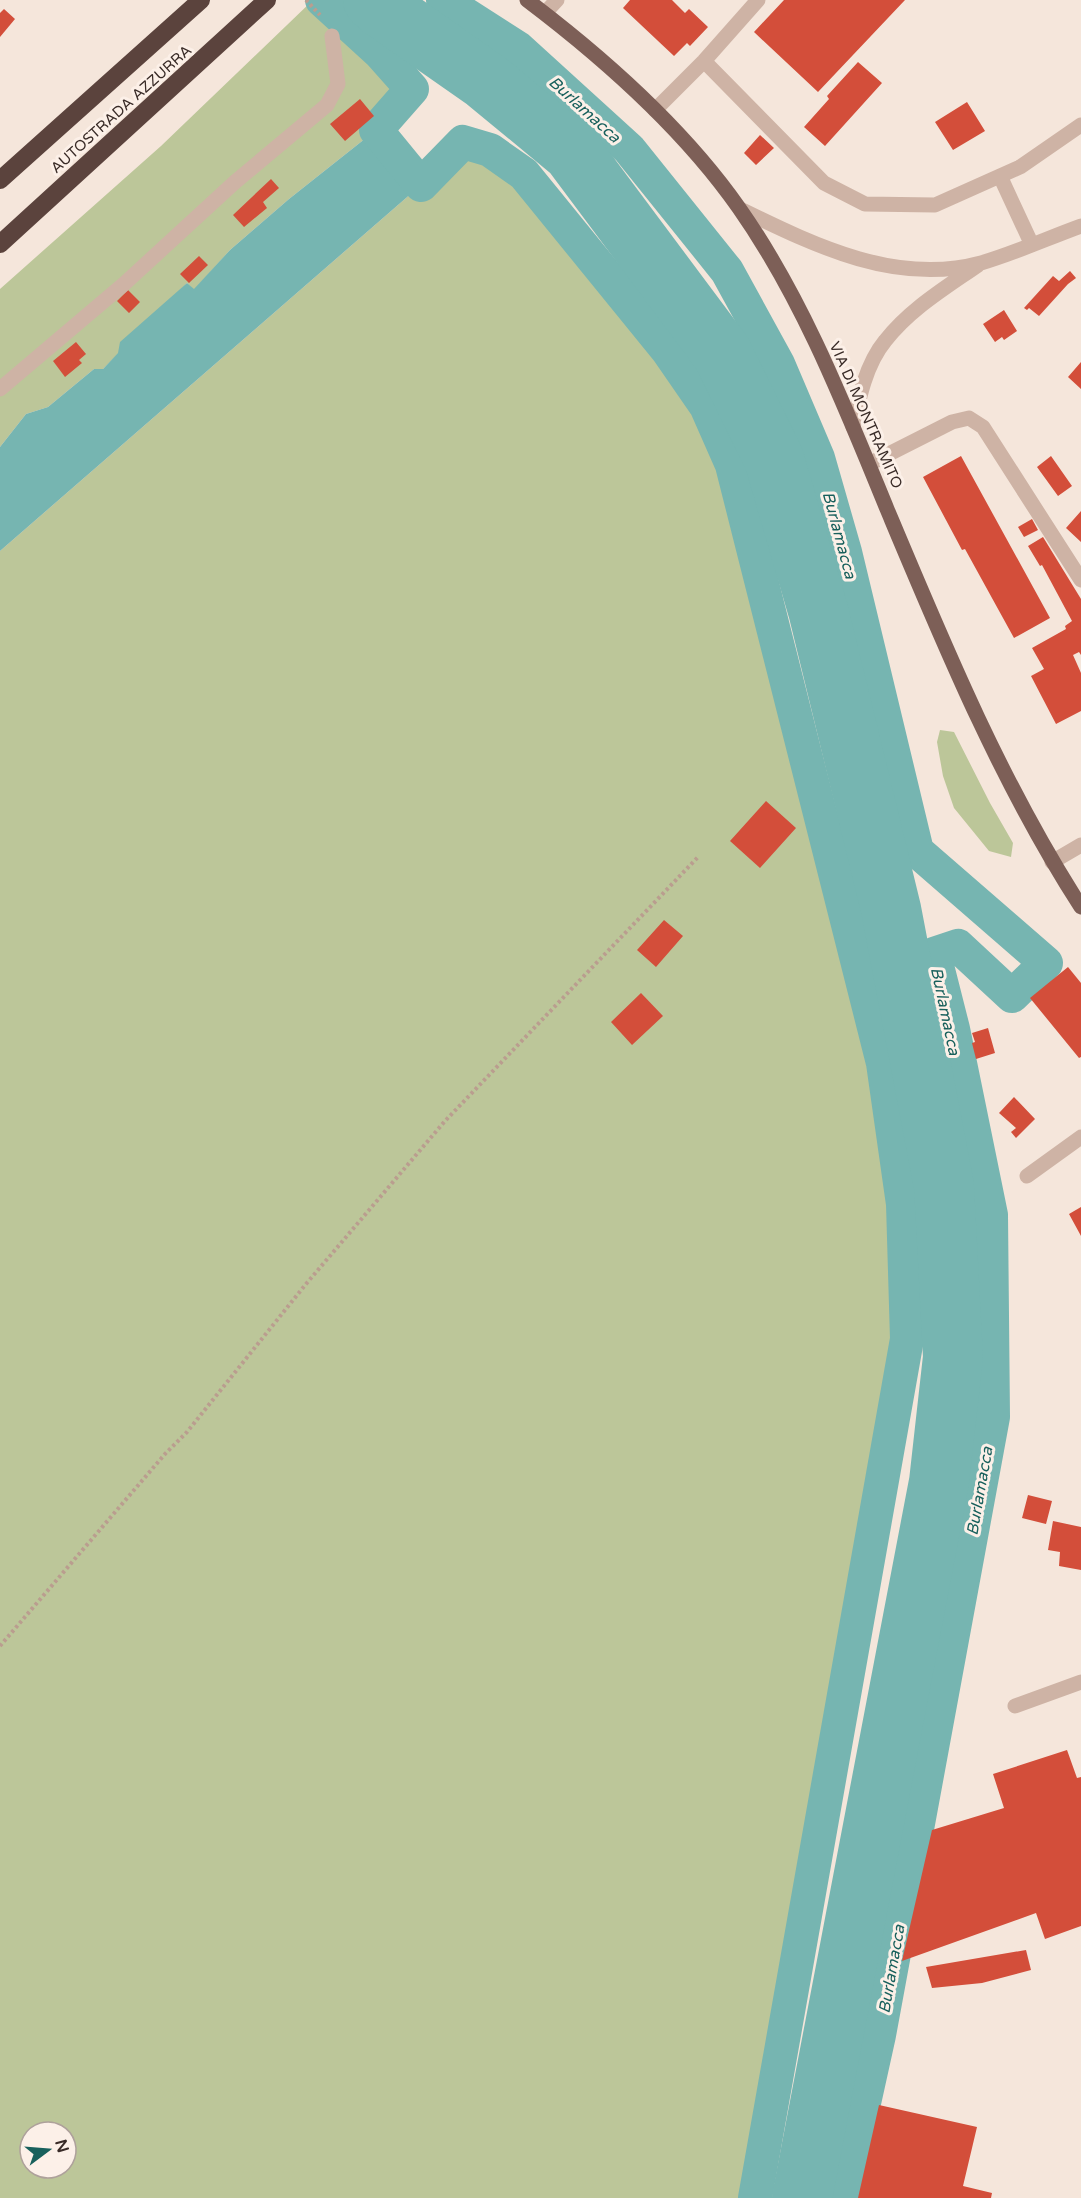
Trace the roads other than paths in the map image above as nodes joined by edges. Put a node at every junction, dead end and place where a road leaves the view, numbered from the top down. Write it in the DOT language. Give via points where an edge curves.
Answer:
graph roads {
  1 [pos="201,0"];
  2 [pos="528,0"];
  3 [pos="556,0"];
  4 [pos="758,0"];
  5 [pos="263,4"];
  6 [pos="545,13"];
  7 [pos="332,36"];
  8 [pos="704,61"];
  9 [pos="655,110"];
  10 [pos="1081,126"];
  11 [pos="1000,176"];
  12 [pos="0,180"];
  13 [pos="740,209"];
  14 [pos="1081,226"];
  15 [pos="0,244"];
  16 [pos="1032,244"];
  17 [pos="980,263"];
  18 [pos="0,389"];
  19 [pos="853,427"];
  20 [pos="869,464"];
  21 [pos="1081,580"];
  22 [pos="1081,845"];
  23 [pos="1052,862"];
  24 [pos="1081,907"];
  25 [pos="1081,1137"];
  26 [pos="1027,1176"];
  27 [pos="1081,1682"];
  28 [pos="1015,1706"];
  1 -- 12 [label="highway, AUTOSTRADA AZZURRA"];
  2 -- 6 [label="main road, VIA DI MONTRAMITO"];
  3 -- 6 [label="street"];
  4 -- 8 [label="street"];
  5 -- 15 [label="highway, AUTOSTRADA AZZURRA"];
  6 -- 9 [label="main road, VIA DI MONTRAMITO"];
  7 -- 18 [label="street" via="338,84 327,105"];
  8 -- 9 [label="street"];
  8 -- 11 [label="street" via="824,183 865,204 935,205"];
  9 -- 13 [label="main road, VIA DI MONTRAMITO"];
  10 -- 11 [label="street"];
  11 -- 16 [label="street"];
  13 -- 17 [label="street" via="826,249 870,263 939,269"];
  13 -- 19 [label="main road, VIA DI MONTRAMITO" via="798,309"];
  14 -- 16 [label="street"];
  16 -- 17 [label="street"];
  17 -- 19 [label="street" via="911,312 883,342 863,385"];
  19 -- 20 [label="main road, VIA DI MONTRAMITO"];
  20 -- 21 [label="street" via="952,422 969,418 983,427"];
  20 -- 23 [label="main road, VIA DI MONTRAMITO" via="952,661"];
  22 -- 23 [label="street"];
  23 -- 24 [label="main road, VIA DI MONTRAMITO"];
  25 -- 26 [label="street"];
  27 -- 28 [label="street"];
}
